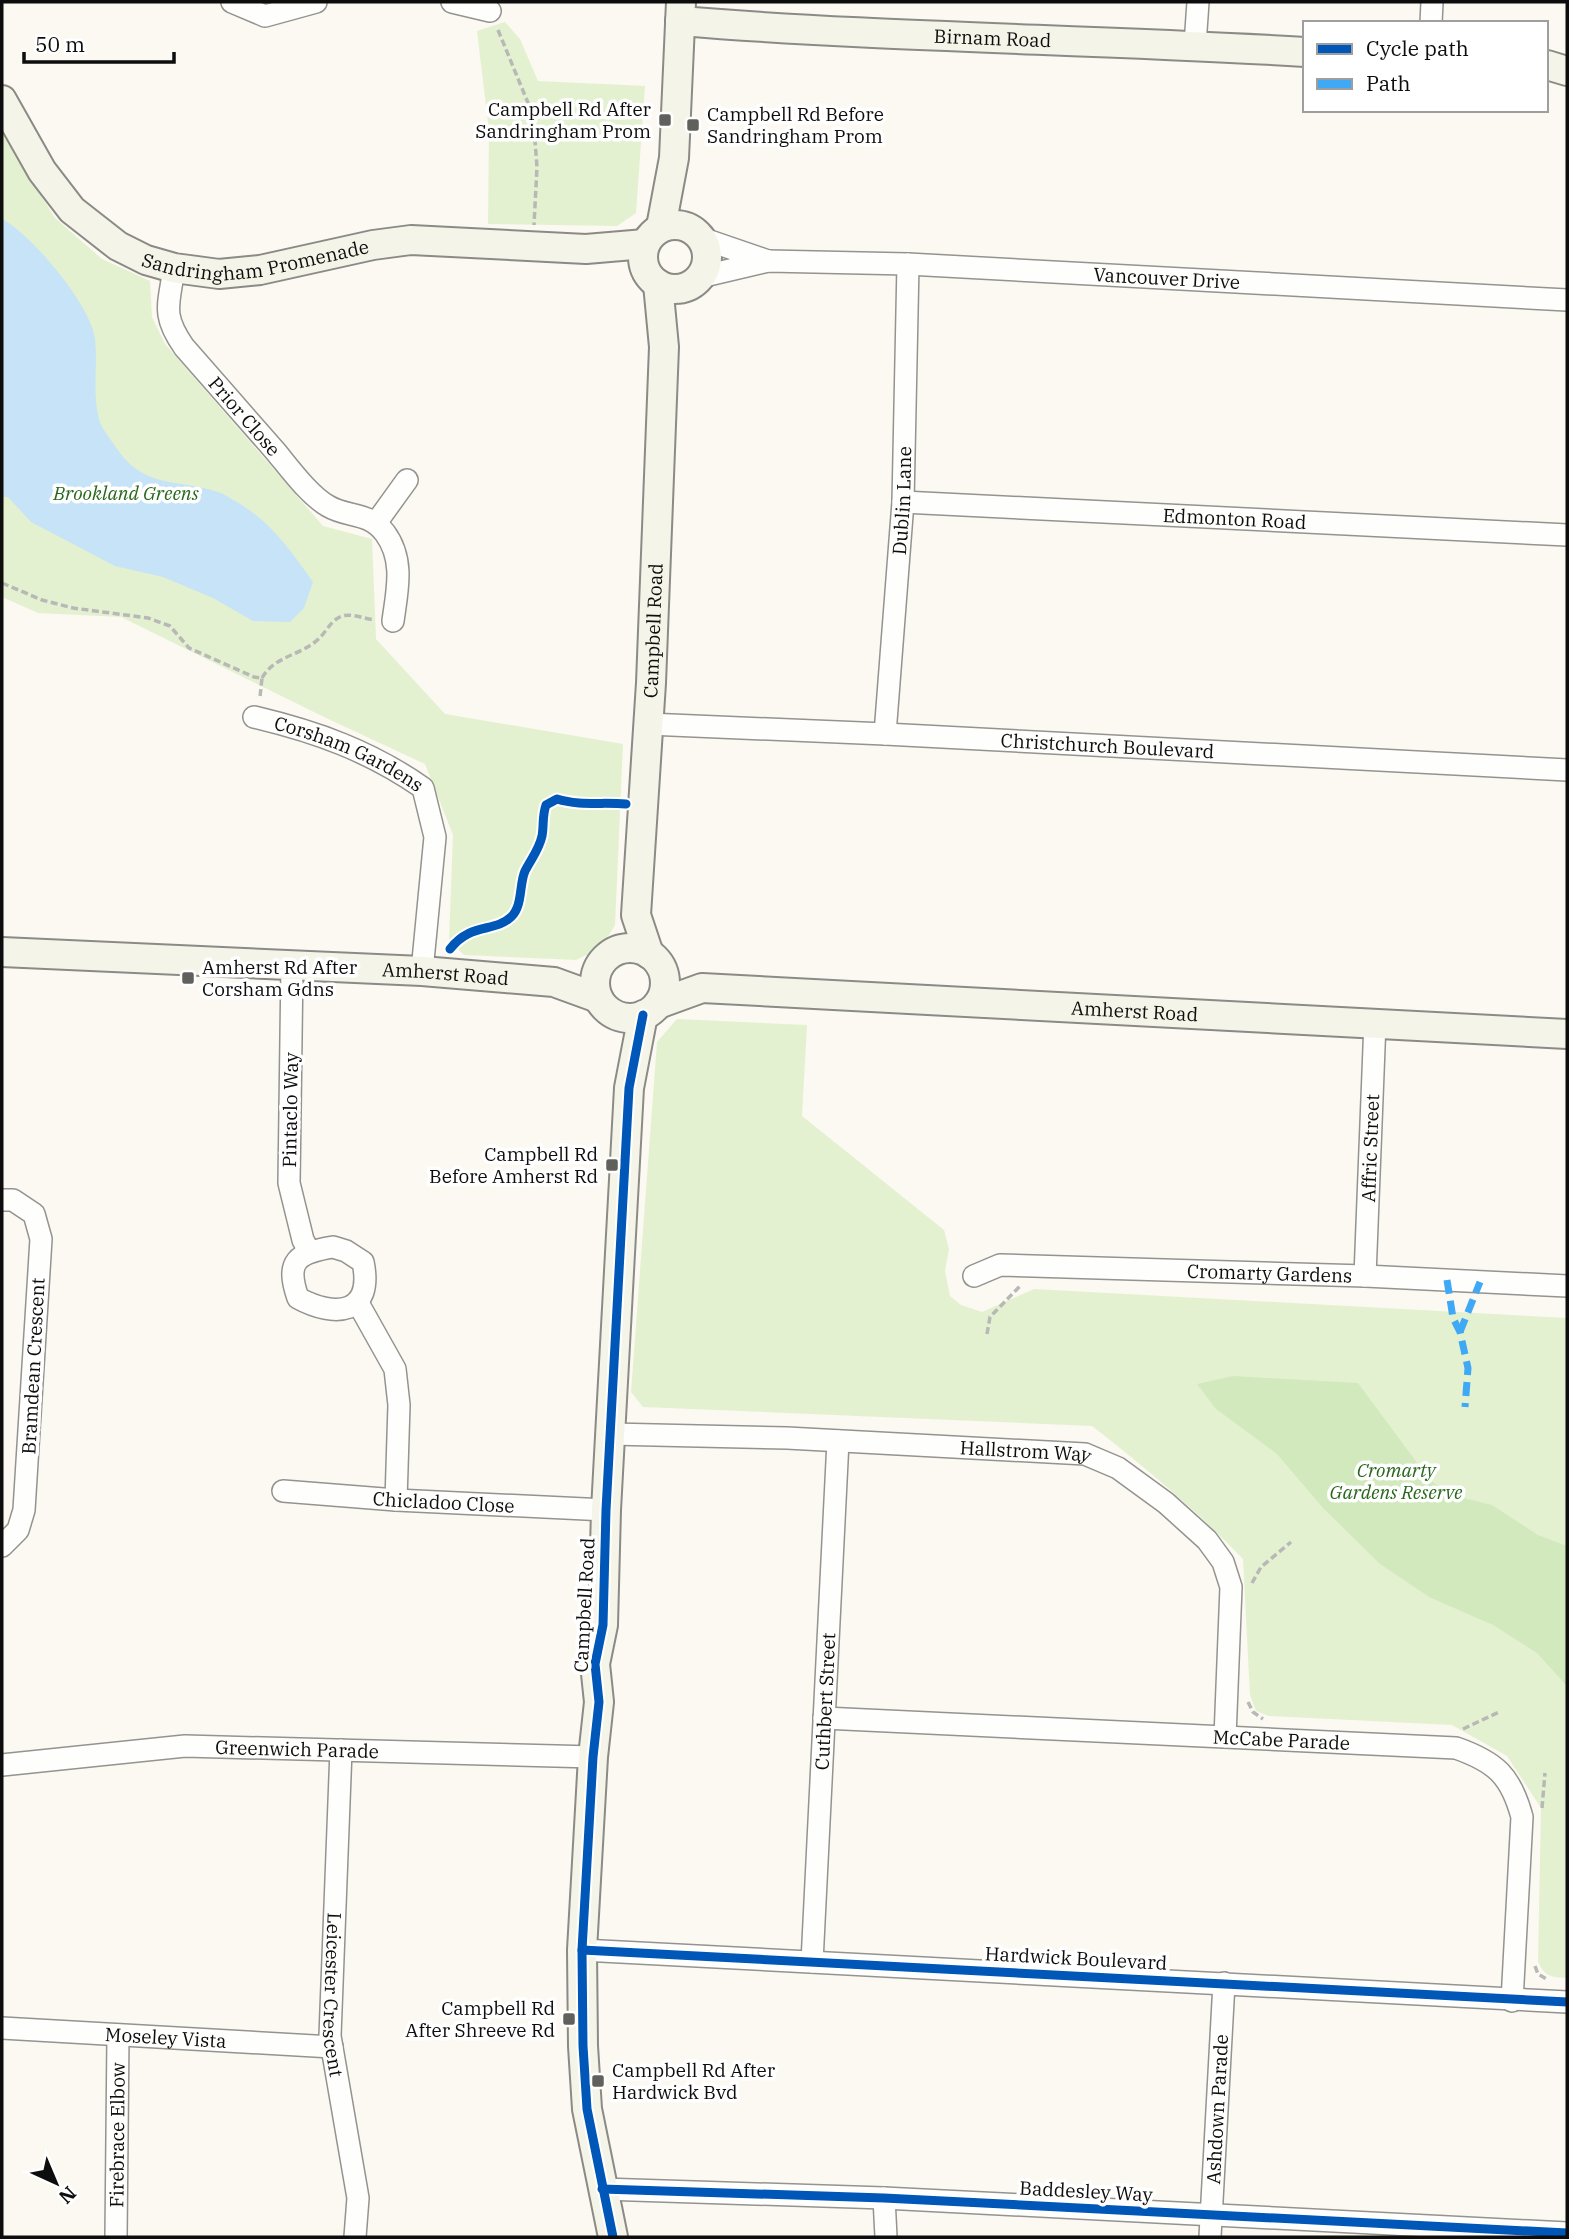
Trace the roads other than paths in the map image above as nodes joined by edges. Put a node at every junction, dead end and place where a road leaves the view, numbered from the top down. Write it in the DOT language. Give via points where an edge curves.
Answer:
graph roads {
  1 [pos="232,2"];
  2 [pos="316,2"];
  3 [pos="452,2"];
  4 [pos="1198,2"];
  5 [pos="1432,2"];
  6 [pos="490,11"];
  7 [pos="680,12"];
  8 [pos="1431,21"];
  9 [pos="1195,45"];
  10 [pos="1303,52"];
  11 [pos="1567,63"];
  12 [pos="1548,65"];
  13 [pos="1548,66"];
  14 [pos="1567,71"];
  15 [pos="2,100"];
  16 [pos="674,158"];
  17 [pos="697,234"];
  18 [pos="652,256"];
  19 [pos="768,261"];
  20 [pos="908,264"];
  21 [pos="174,268"];
  22 [pos="695,281"];
  23 [pos="1567,300"];
  24 [pos="664,347"];
  25 [pos="407,480"];
  26 [pos="903,502"];
  27 [pos="376,523"];
  28 [pos="1567,535"];
  29 [pos="393,621"];
  30 [pos="254,717"];
  31 [pos="648,724"];
  32 [pos="885,734"];
  33 [pos="1567,771"];
  34 [pos="636,915"];
  35 [pos="2,952"];
  36 [pos="653,958"];
  37 [pos="608,959"];
  38 [pos="292,965"];
  39 [pos="422,971"];
  40 [pos="554,982"];
  41 [pos="702,988"];
  42 [pos="606,1006"];
  43 [pos="650,1009"];
  44 [pos="1375,1022"];
  45 [pos="1567,1034"];
  46 [pos="629,1088"];
  47 [pos="2,1200"];
  48 [pos="309,1251"];
  49 [pos="974,1276"];
  50 [pos="1365,1276"];
  51 [pos="1567,1286"];
  52 [pos="358,1303"];
  53 [pos="611,1434"];
  54 [pos="838,1441"];
  55 [pos="283,1491"];
  56 [pos="396,1500"];
  57 [pos="606,1510"];
  58 [pos="2,1546"];
  59 [pos="824,1718"];
  60 [pos="1225,1737"];
  61 [pos="341,1750"];
  62 [pos="593,1757"];
  63 [pos="2,1765"];
  64 [pos="582,1950"];
  65 [pos="812,1962"];
  66 [pos="1224,1983"];
  67 [pos="1511,2001"];
  68 [pos="1567,2003"];
  69 [pos="2,2028"];
  70 [pos="118,2035"];
  71 [pos="332,2047"];
  72 [pos="602,2189"];
  73 [pos="884,2198"];
  74 [pos="1211,2215"];
  75 [pos="1567,2233"];
  76 [pos="116,2237"];
  77 [pos="355,2237"];
  78 [pos="612,2237"];
  79 [pos="886,2237"];
  80 [pos="1210,2237"];
  1 -- 2 [label="street" via="265,16"];
  3 -- 6 [label="street"];
  4 -- 9 [label="street"];
  5 -- 8 [label="street"];
  7 -- 9 [label="street, Birnam Road" via="859,34"];
  7 -- 16 [label="street, Campbell Road"];
  9 -- 10 [label="street, Birnam Road"];
  11 -- 12 [label="street"];
  13 -- 14 [label="street"];
  15 -- 21 [label="street, Sandringham Promenade" via="42,171 72,210 118,246"];
  16 -- 17 [label="street, Campbell Road"];
  16 -- 18 [label="street, Campbell Road"];
  17 -- 18 [label="street" via="677,224"];
  17 -- 19 [label="street, Vancouver Drive"];
  17 -- 22 [label="street, Campbell Road" via="707,254 704,270"];
  18 -- 21 [label="street, Sandringham Promenade" via="411,240 260,270 219,274"];
  18 -- 22 [label="street" via="674,289"];
  18 -- 24 [label="street, Campbell Road"];
  19 -- 20 [label="street, Vancouver Drive"];
  19 -- 22 [label="street, Vancouver Drive"];
  20 -- 23 [label="street, Vancouver Drive"];
  20 -- 26 [label="street, Dublin Lane"];
  21 -- 27 [label="street, Prior Close" via="167,315 184,346 329,507"];
  22 -- 24 [label="street, Campbell Road"];
  24 -- 31 [label="street, Campbell Road"];
  25 -- 27 [label="street"];
  26 -- 28 [label="street, Edmonton Road"];
  26 -- 32 [label="street, Dublin Lane"];
  27 -- 29 [label="street" via="395,550 398,567"];
  30 -- 39 [label="street, Corsham Gardens" via="323,736 392,766 423,788 435,837"];
  31 -- 32 [label="street, Christchurch Boulevard"];
  31 -- 34 [label="street, Campbell Road"];
  32 -- 33 [label="street, Christchurch Boulevard"];
  34 -- 36 [label="street, Campbell Road"];
  34 -- 37 [label="street, Campbell Road"];
  35 -- 38 [label="street, Amherst Road"];
  36 -- 37 [label="street, Amherst Road" via="628,948"];
  36 -- 41 [label="street, Amherst Road"];
  36 -- 43 [label="street" via="665,983 663,994"];
  37 -- 40 [label="street, Amherst Road"];
  37 -- 42 [label="street" via="596,988"];
  38 -- 39 [label="street, Amherst Road"];
  38 -- 48 [label="street, Pintaclo Way" via="289,1183"];
  39 -- 40 [label="street, Amherst Road"];
  40 -- 42 [label="street, Amherst Road"];
  41 -- 43 [label="street, Amherst Road"];
  41 -- 44 [label="street, Amherst Road"];
  42 -- 43 [label="street, Amherst Road" via="623,1017"];
  42 -- 46 [label="street, Campbell Road"];
  43 -- 46 [label="street, Campbell Road"];
  44 -- 45 [label="street, Amherst Road"];
  44 -- 50 [label="street, Affric Street"];
  46 -- 53 [label="street, Campbell Road"];
  47 -- 58 [label="street, Bramdean Crescent" via="13,1200 34,1214 41,1239 24,1510 18,1530"];
  48 -- 52 [label="street" via="333,1247 363,1262 367,1282"];
  48 -- 52 [label="street" via="293,1271 298,1298 313,1306 345,1309"];
  49 -- 50 [label="street, Cromarty Gardens" via="1000,1265"];
  50 -- 51 [label="street, Cromarty Gardens"];
  52 -- 56 [label="street" via="395,1369 399,1405"];
  53 -- 54 [label="street, Hallstrom Way"];
  53 -- 57 [label="street, Campbell Road"];
  54 -- 59 [label="street, Cuthbert Street"];
  54 -- 60 [label="street, Hallstrom Way" via="1085,1454 1118,1468 1166,1503 1206,1540 1223,1562 1231,1587"];
  55 -- 56 [label="street, Chicladoo Close"];
  56 -- 57 [label="street, Chicladoo Close"];
  57 -- 62 [label="street, Campbell Road"];
  59 -- 60 [label="street, McCabe Parade"];
  59 -- 65 [label="street, Cuthbert Street"];
  60 -- 67 [label="street, McCabe Parade" via="1456,1748 1480,1756 1502,1772 1516,1793 1522,1817"];
  61 -- 62 [label="street, Greenwich Parade"];
  61 -- 63 [label="street, Greenwich Parade" via="185,1746"];
  61 -- 71 [label="street, Leicester Crescent"];
  62 -- 64 [label="street, Campbell Road"];
  64 -- 65 [label="street, Hardwick Boulevard"];
  64 -- 72 [label="street, Campbell Road" via="587,2100"];
  65 -- 66 [label="street, Hardwick Boulevard"];
  66 -- 67 [label="street, Hardwick Boulevard"];
  66 -- 74 [label="street, Ashdown Parade"];
  67 -- 68 [label="street, Hardwick Boulevard"];
  69 -- 70 [label="street, Moseley Vista"];
  70 -- 71 [label="street, Moseley Vista"];
  70 -- 76 [label="street, Firebrace Elbow"];
  71 -- 77 [label="street, Leicester Crescent" via="358,2198"];
  72 -- 73 [label="street, Baddesley Way"];
  72 -- 78 [label="street, Campbell Road"];
  73 -- 74 [label="street, Baddesley Way"];
  73 -- 79 [label="street"];
  74 -- 75 [label="street, Baddesley Way"];
  74 -- 80 [label="street, Ashdown Parade"];
}
